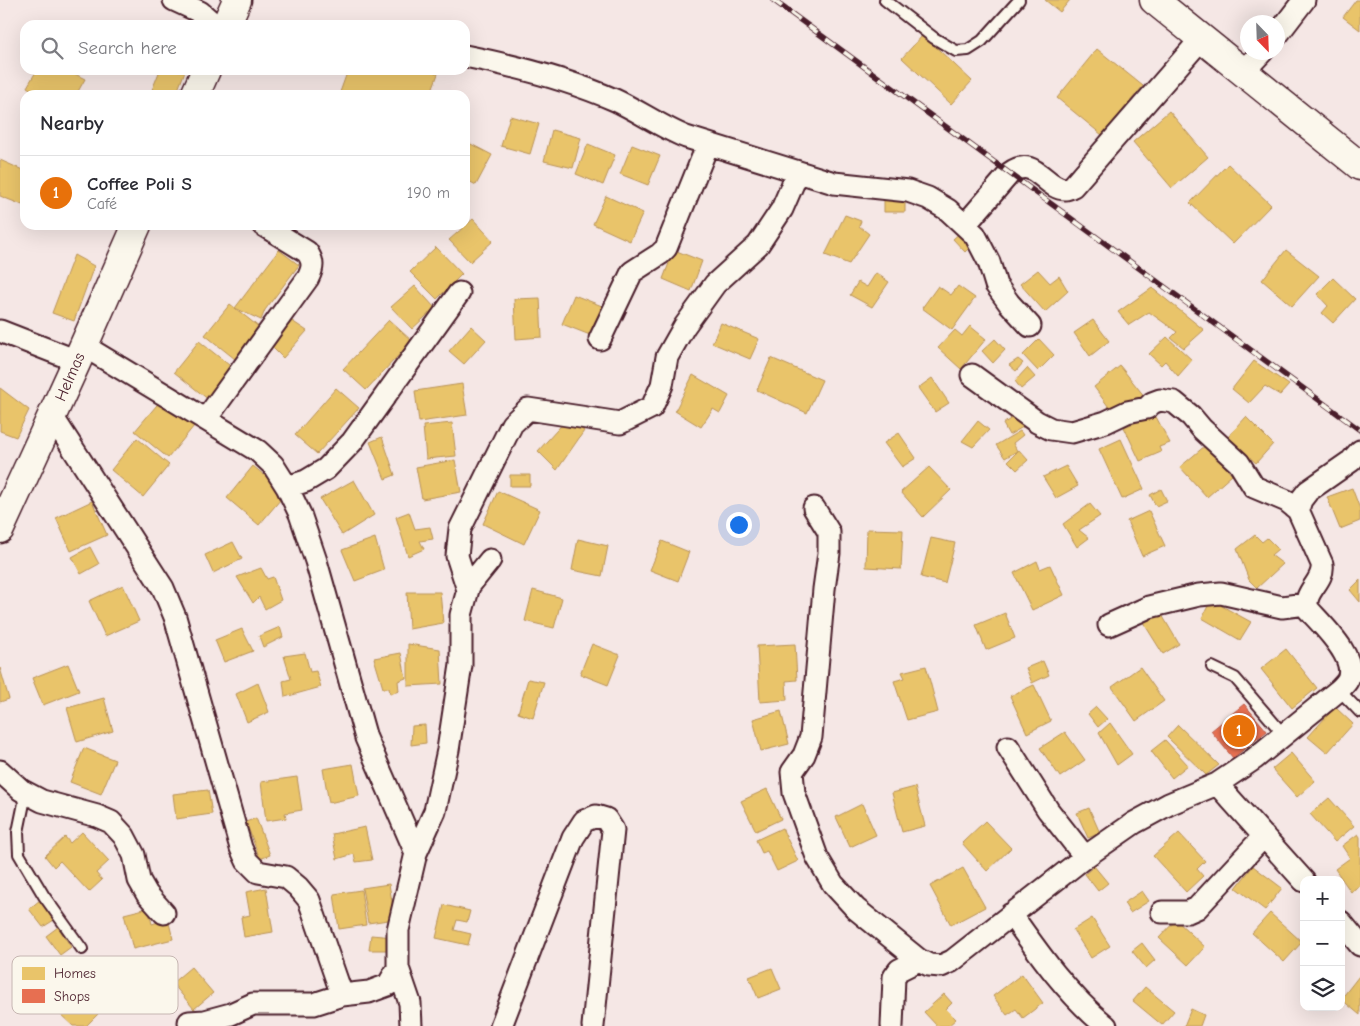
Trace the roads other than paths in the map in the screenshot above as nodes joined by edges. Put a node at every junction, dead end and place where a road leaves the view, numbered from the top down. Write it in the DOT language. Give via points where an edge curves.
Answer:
graph roads {
  1 [pos="174,0"];
  2 [pos="237,0"];
  3 [pos="885,0"];
  4 [pos="1019,0"];
  5 [pos="1154,0"];
  6 [pos="1304,0"];
  7 [pos="209,20"];
  8 [pos="228,20"];
  9 [pos="1285,25"];
  10 [pos="1202,38"];
  11 [pos="470,57"];
  12 [pos="1253,62"];
  13 [pos="204,75"];
  14 [pos="197,90"];
  15 [pos="708,144"];
  16 [pos="1360,166"];
  17 [pos="798,172"];
  18 [pos="965,225"];
  19 [pos="135,230"];
  20 [pos="271,230"];
  21 [pos="459,294"];
  22 [pos="1030,326"];
  23 [pos="0,331"];
  24 [pos="600,339"];
  25 [pos="81,353"];
  26 [pos="972,375"];
  27 [pos="52,416"];
  28 [pos="206,419"];
  29 [pos="1360,451"];
  30 [pos="287,487"];
  31 [pos="814,508"];
  32 [pos="1298,510"];
  33 [pos="0,529"];
  34 [pos="490,560"];
  35 [pos="468,590"];
  36 [pos="1306,604"];
  37 [pos="1109,626"];
  38 [pos="1212,667"];
  39 [pos="1339,690"];
  40 [pos="1360,712"];
  41 [pos="1284,734"];
  42 [pos="1008,747"];
  43 [pos="0,771"];
  44 [pos="1217,784"];
  45 [pos="21,790"];
  46 [pos="1264,836"];
  47 [pos="416,853"];
  48 [pos="1086,857"];
  49 [pos="1300,876"];
  50 [pos="1162,912"];
  51 [pos="164,913"];
  52 [pos="1012,914"];
  53 [pos="1345,927"];
  54 [pos="1360,945"];
  55 [pos="82,949"];
  56 [pos="919,960"];
  57 [pos="398,968"];
  58 [pos="342,995"];
  59 [pos="188,1022"];
  60 [pos="411,1026"];
  61 [pos="501,1026"];
  62 [pos="593,1026"];
  63 [pos="892,1026"];
  64 [pos="1106,1026"];
  1 -- 7 [label="street"];
  2 -- 8 [label="street"];
  3 -- 4 [label="lane" via="934,38 956,50 968,50 982,41"];
  5 -- 10 [label="street"];
  6 -- 9 [label="street"];
  10 -- 12 [label="street"];
  10 -- 18 [label="street" via="1073,186 1066,189 1057,187 1028,168 1019,168 1010,173"];
  11 -- 15 [label="street" via="525,69 589,89 667,129"];
  12 -- 16 [label="street"];
  13 -- 14 [label="street"];
  15 -- 17 [label="street"];
  15 -- 24 [label="street" via="666,248 632,272"];
  17 -- 18 [label="street" via="834,183 908,191 928,198"];
  17 -- 35 [label="street" via="782,209 758,245 715,284 684,327 667,357 662,385 652,407 620,423 528,409 512,424 460,529 457,556"];
  18 -- 22 [label="street" via="980,244 996,285"];
  19 -- 25 [label="street, Helmas"];
  20 -- 28 [label="street" via="308,252 313,268"];
  21 -- 30 [label="street" via="352,442 326,469"];
  23 -- 25 [label="street"];
  25 -- 27 [label="street, Helmas"];
  25 -- 28 [label="street"];
  26 -- 32 [label="street" via="1051,430 1072,432 1147,408 1160,400 1174,402 1239,463 1254,487 1287,501"];
  27 -- 33 [label="street, Helmas"];
  27 -- 58 [label="street" via="163,588 247,860 258,872 286,877 309,900"];
  28 -- 30 [label="street" via="258,451 274,465"];
  29 -- 32 [label="street" via="1308,491"];
  30 -- 47 [label="street" via="316,561 366,738"];
  31 -- 56 [label="street" via="830,532 829,553 811,737 792,772 794,793 817,857 833,884 856,910"];
  32 -- 36 [label="street" via="1323,571 1306,598"];
  34 -- 35 [label="street"];
  35 -- 47 [label="street" via="461,615 461,665 448,750 435,811"];
  36 -- 37 [label="street" via="1282,607 1222,593 1199,595 1149,607"];
  36 -- 39 [label="street" via="1346,653 1350,666 1348,680"];
  38 -- 41 [label="lane" via="1235,678"];
  39 -- 40 [label="lane"];
  39 -- 41 [label="street"];
  41 -- 44 [label="street"];
  42 -- 48 [label="street" via="1048,810"];
  43 -- 45 [label="street"];
  44 -- 46 [label="street"];
  44 -- 48 [label="street" via="1134,823"];
  45 -- 51 [label="street" via="42,801 111,822 124,836 134,855 139,880 147,894"];
  45 -- 55 [label="lane" via="24,804 18,832 20,854 44,896"];
  46 -- 49 [label="street"];
  46 -- 50 [label="street" via="1197,908 1188,912"];
  47 -- 57 [label="street" via="398,930"];
  48 -- 52 [label="street"];
  52 -- 56 [label="street" via="952,961 929,966"];
  52 -- 64 [label="street" via="1043,960"];
  53 -- 54 [label="street"];
  56 -- 63 [label="street" via="899,970 894,977"];
  57 -- 58 [label="street" via="388,984 369,992"];
  57 -- 60 [label="street" via="410,1003"];
  58 -- 59 [label="street" via="314,1004 253,1004 231,1014"];
  61 -- 62 [label="street" via="573,838 584,821 596,816 606,819 613,830"];
}
